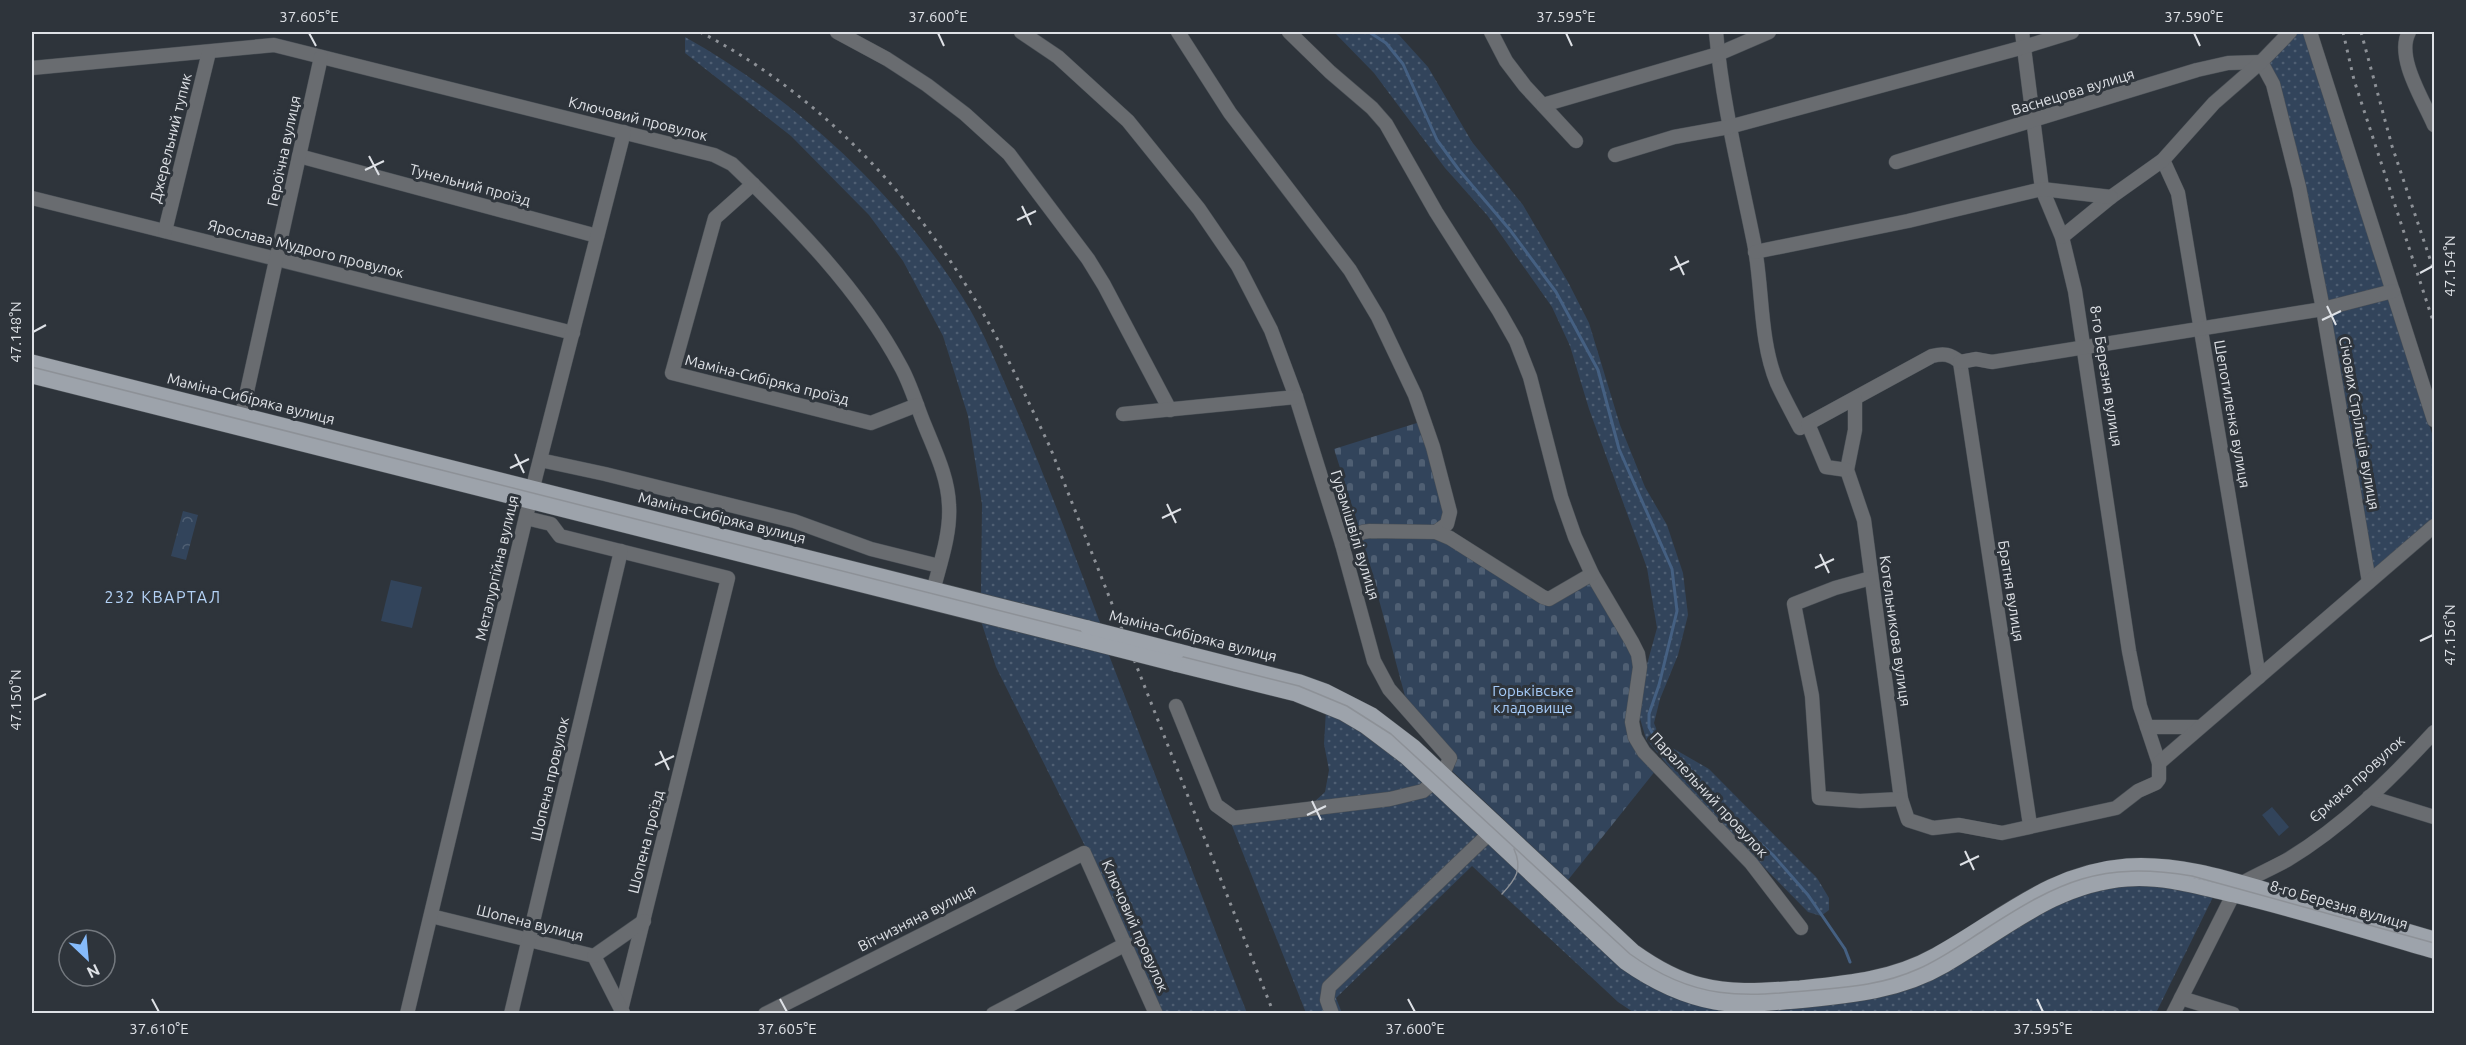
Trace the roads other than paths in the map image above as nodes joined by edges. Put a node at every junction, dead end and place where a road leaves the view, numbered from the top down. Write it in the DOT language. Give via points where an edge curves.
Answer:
graph roads {
  1 [pos="837,32"];
  2 [pos="1021,32"];
  3 [pos="1178,32"];
  4 [pos="1289,32"];
  5 [pos="1491,32"];
  6 [pos="1716,32"];
  7 [pos="1769,32"];
  8 [pos="2022,32"];
  9 [pos="2072,32"];
  10 [pos="2290,32"];
  11 [pos="2310,32"];
  12 [pos="2409,32"];
  13 [pos="2024,47"];
  14 [pos="209,52"];
  15 [pos="1718,54"];
  16 [pos="321,57"];
  17 [pos="2261,62"];
  18 [pos="32,69"];
  19 [pos="1543,105"];
  20 [pos="2033,122"];
  21 [pos="2434,125"];
  22 [pos="1729,128"];
  23 [pos="624,132"];
  24 [pos="1576,141"];
  25 [pos="1615,155"];
  26 [pos="299,156"];
  27 [pos="2163,160"];
  28 [pos="1896,162"];
  29 [pos="753,184"];
  30 [pos="2042,189"];
  31 [pos="2111,197"];
  32 [pos="32,198"];
  33 [pos="165,231"];
  34 [pos="597,236"];
  35 [pos="2062,237"];
  36 [pos="1755,252"];
  37 [pos="277,259"];
  38 [pos="2393,291"];
  39 [pos="2322,309"];
  40 [pos="2200,328"];
  41 [pos="573,333"];
  42 [pos="2084,348"];
  43 [pos="32,362"];
  44 [pos="1960,362"];
  45 [pos="32,376"];
  46 [pos="1296,397"];
  47 [pos="1855,399"];
  48 [pos="917,405"];
  49 [pos="1170,410"];
  50 [pos="1123,414"];
  51 [pos="2434,420"];
  52 [pos="240,422"];
  53 [pos="1808,424"];
  54 [pos="540,460"];
  55 [pos="1847,470"];
  56 [pos="529,503"];
  57 [pos="2434,526"];
  58 [pos="1436,532"];
  59 [pos="1342,544"];
  60 [pos="621,551"];
  61 [pos="939,566"];
  62 [pos="1592,574"];
  63 [pos="1871,578"];
  64 [pos="2369,582"];
  65 [pos="931,595"];
  66 [pos="2259,677"];
  67 [pos="1176,706"];
  68 [pos="2147,727"];
  69 [pos="2199,727"];
  70 [pos="2434,732"];
  71 [pos="2159,763"];
  72 [pos="1439,779"];
  73 [pos="2369,797"];
  74 [pos="1900,799"];
  75 [pos="2434,817"];
  76 [pos="2030,825"];
  77 [pos="1493,830"];
  78 [pos="1083,853"];
  79 [pos="2237,889"];
  80 [pos="431,916"];
  81 [pos="644,921"];
  82 [pos="1801,928"];
  83 [pos="2434,939"];
  84 [pos="528,940"];
  85 [pos="1126,944"];
  86 [pos="2434,951"];
  87 [pos="594,956"];
  88 [pos="2181,998"];
  89 [pos="622,1012"];
  90 [pos="407,1014"];
  91 [pos="511,1014"];
  92 [pos="765,1014"];
  93 [pos="993,1014"];
  94 [pos="1156,1014"];
  95 [pos="1332,1014"];
  96 [pos="2173,1014"];
  97 [pos="2233,1014"];
  1 -- 49 [label="street" via="927,85 1009,154 1099,276"];
  2 -- 46 [label="street, Гурамішвілі вулиця" via="1058,57 1128,121 1199,209 1256,298"];
  3 -- 58 [label="street" via="1230,113 1350,270 1378,317 1415,395 1444,486 1450,512 1447,524"];
  4 -- 62 [label="street" via="1386,124 1516,341 1530,377 1561,497"];
  5 -- 19 [label="street" via="1506,61"];
  6 -- 15 [label="street"];
  7 -- 15 [label="street"];
  8 -- 13 [label="street, 8-го Березня вулиця"];
  9 -- 13 [label="street"];
  10 -- 17 [label="street"];
  11 -- 38 [label="street"];
  12 -- 21 [label="street" via="2405,59"];
  13 -- 20 [label="street, 8-го Березня вулиця"];
  13 -- 22 [label="street"];
  14 -- 16 [label="street, Ключовий провулок" via="274,45"];
  14 -- 18 [label="street, Ключовий провулок"];
  14 -- 33 [label="street, Джерельний тупик"];
  15 -- 19 [label="street"];
  15 -- 22 [label="street"];
  16 -- 23 [label="street, Ключовий провулок"];
  16 -- 26 [label="street, Героїчна вулиця"];
  17 -- 20 [label="street, Васнецова вулиця" via="2228,63 2197,70"];
  17 -- 27 [label="street" via="2214,103"];
  17 -- 39 [label="street, Січових Стрільців вулиця" via="2273,84 2296,176"];
  19 -- 24 [label="street"];
  20 -- 28 [label="street, Васнецова вулиця"];
  20 -- 30 [label="street, 8-го Березня вулиця"];
  22 -- 25 [label="street" via="1674,137"];
  22 -- 36 [label="street"];
  23 -- 29 [label="street, Ключовий провулок" via="714,155 732,164"];
  23 -- 34 [label="street, Металургійна вулиця"];
  26 -- 34 [label="street, Тунельний проїзд"];
  26 -- 37 [label="street, Героїчна вулиця"];
  27 -- 31 [label="street"];
  27 -- 40 [label="street, Шепотиленка вулиця" via="2178,193"];
  29 -- 48 [label="street, Ключовий провулок" via="859,301 902,368"];
  29 -- 48 [label="street, Маміна-Сибіряка проїзд" via="715,218 672,373 871,423"];
  30 -- 31 [label="street"];
  30 -- 35 [label="street, 8-го Березня вулиця"];
  30 -- 36 [label="street"];
  31 -- 35 [label="street"];
  32 -- 33 [label="street, Ярослава Мудрого провулок"];
  33 -- 37 [label="street, Ярослава Мудрого провулок"];
  34 -- 41 [label="street, Металургійна вулиця"];
  35 -- 42 [label="street, 8-го Березня вулиця"];
  36 -- 53 [label="street" via="1762,314 1777,381 1800,428"];
  37 -- 41 [label="street, Ярослава Мудрого провулок"];
  37 -- 52 [label="street, Героїчна вулиця"];
  38 -- 39 [label="street"];
  38 -- 51 [label="street"];
  39 -- 40 [label="street"];
  39 -- 64 [label="street, Січових Стрільців вулиця"];
  40 -- 42 [label="street"];
  40 -- 66 [label="street, Шепотиленка вулиця"];
  41 -- 54 [label="street, Металургійна вулиця"];
  42 -- 44 [label="street" via="1992,363 1976,359"];
  42 -- 68 [label="street, 8-го Березня вулиця" via="2129,651"];
  43 -- 52 [label="main road, Маміна-Сибіряка вулиця"];
  44 -- 47 [label="street" via="1942,353 1932,356"];
  44 -- 76 [label="street, Братня вулиця"];
  45 -- 52 [label="main road, Маміна-Сибіряка вулиця"];
  46 -- 49 [label="street"];
  46 -- 59 [label="street, Гурамішвілі вулиця"];
  47 -- 53 [label="street"];
  47 -- 55 [label="street" via="1856,430"];
  48 -- 61 [label="street, Ключовий провулок" via="946,482 948,529"];
  49 -- 50 [label="street"];
  52 -- 56 [label="main road, Маміна-Сибіряка вулиця"];
  53 -- 55 [label="street" via="1826,467"];
  54 -- 56 [label="street, Металургійна вулиця"];
  54 -- 61 [label="street" via="794,521 871,549"];
  55 -- 63 [label="street, Котельникова вулиця" via="1864,520"];
  56 -- 60 [label="street" via="560,536"];
  56 -- 65 [label="main road, Маміна-Сибіряка вулиця"];
  56 -- 80 [label="street, Металургійна вулиця"];
  57 -- 64 [label="street"];
  58 -- 59 [label="street" via="1370,531"];
  58 -- 62 [label="street" via="1549,599"];
  59 -- 72 [label="street, Гурамішвілі вулиця" via="1377,669 1389,689 1450,758"];
  60 -- 81 [label="street, Шопена проїзд" via="728,578"];
  60 -- 84 [label="street, Шопена провулок"];
  61 -- 65 [label="street, Ключовий провулок"];
  62 -- 82 [label="street, Паралельний провулок" via="1638,654 1640,668 1632,722 1635,738 1751,863"];
  63 -- 74 [label="street, Котельникова вулиця"];
  63 -- 74 [label="street" via="1794,604 1812,696 1819,798"];
  64 -- 66 [label="street"];
  65 -- 72 [label="main road, Маміна-Сибіряка вулиця, bridge" via="1177,657 1296,694 1358,722"];
  66 -- 69 [label="street"];
  67 -- 72 [label="street" via="1216,805 1234,818 1390,799 1423,791"];
  68 -- 69 [label="street"];
  68 -- 71 [label="street, 8-го Березня вулиця"];
  69 -- 71 [label="street"];
  70 -- 73 [label="street, Єрмака провулок"];
  71 -- 76 [label="street" via="2160,779 2116,808"];
  72 -- 77 [label="main road, Маміна-Сибіряка вулиця"];
  73 -- 75 [label="street"];
  73 -- 79 [label="street, Єрмака провулок" via="2313,842"];
  74 -- 76 [label="street" via="1908,820 1933,828 1959,825 2002,833"];
  77 -- 79 [label="main road, Маміна-Сибіряка вулиця" via="1648,962 1699,985 1736,991 1848,984 1894,974 1937,955 2041,890 2093,871 2161,867"];
  77 -- 95 [label="street" via="1329,987 1327,1000"];
  78 -- 85 [label="street, Ключовий провулок"];
  78 -- 92 [label="street, Вітчизняна вулиця"];
  79 -- 83 [label="main road, 8-го Березня вулиця"];
  79 -- 86 [label="main road, 8-го Березня вулиця"];
  79 -- 88 [label="street"];
  80 -- 84 [label="street, Шопена вулиця"];
  80 -- 90 [label="street, Металургійна вулиця"];
  81 -- 87 [label="street"];
  81 -- 89 [label="street, Шопена проїзд"];
  84 -- 87 [label="street, Шопена вулиця"];
  84 -- 91 [label="street, Шопена провулок"];
  85 -- 93 [label="street"];
  85 -- 94 [label="street, Ключовий провулок"];
  87 -- 89 [label="street, Шопена вулиця"];
  88 -- 96 [label="street"];
  88 -- 97 [label="street"];
}
